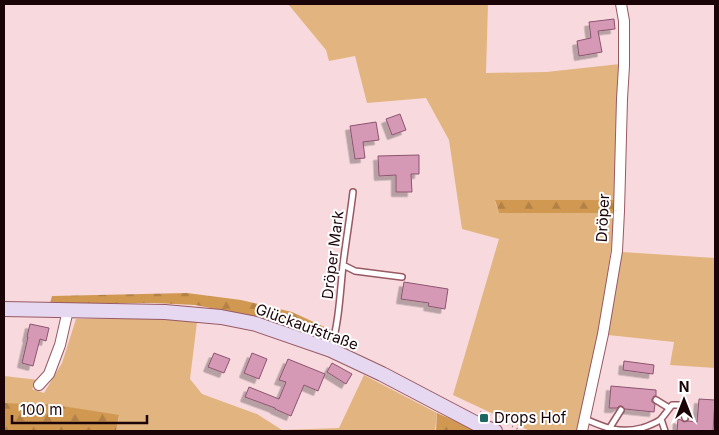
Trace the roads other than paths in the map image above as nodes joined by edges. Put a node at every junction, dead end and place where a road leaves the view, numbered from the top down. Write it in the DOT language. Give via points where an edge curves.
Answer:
graph roads {
  1 [pos="621,4"];
  2 [pos="353,192"];
  3 [pos="343,265"];
  4 [pos="402,277"];
  5 [pos="4,309"];
  6 [pos="68,310"];
  7 [pos="331,350"];
  8 [pos="39,386"];
  9 [pos="656,400"];
  10 [pos="669,408"];
  11 [pos="621,410"];
  12 [pos="685,418"];
  13 [pos="584,419"];
  14 [pos="660,419"];
  15 [pos="609,429"];
  16 [pos="495,431"];
  17 [pos="582,431"];
  18 [pos="665,431"];
  1 -- 13 [label="street, Dröper" via="624,66 617,251"];
  2 -- 3 [label="lane, Dröper Mark"];
  3 -- 4 [label="lane" via="354,271"];
  3 -- 7 [label="lane, Dröper Mark"];
  5 -- 6 [label="main road, Glückaufstraße"];
  6 -- 7 [label="main road, Glückaufstraße" via="221,317 256,324"];
  6 -- 8 [label="street" via="60,346 49,374"];
  7 -- 16 [label="main road, Glückaufstraße"];
  9 -- 10 [label="lane"];
  10 -- 12 [label="lane" via="682,405"];
  10 -- 14 [label="lane"];
  11 -- 15 [label="lane"];
  13 -- 15 [label="lane"];
  13 -- 17 [label="street, Dröper"];
  14 -- 15 [label="lane" via="636,429"];
  14 -- 18 [label="lane"];
}
